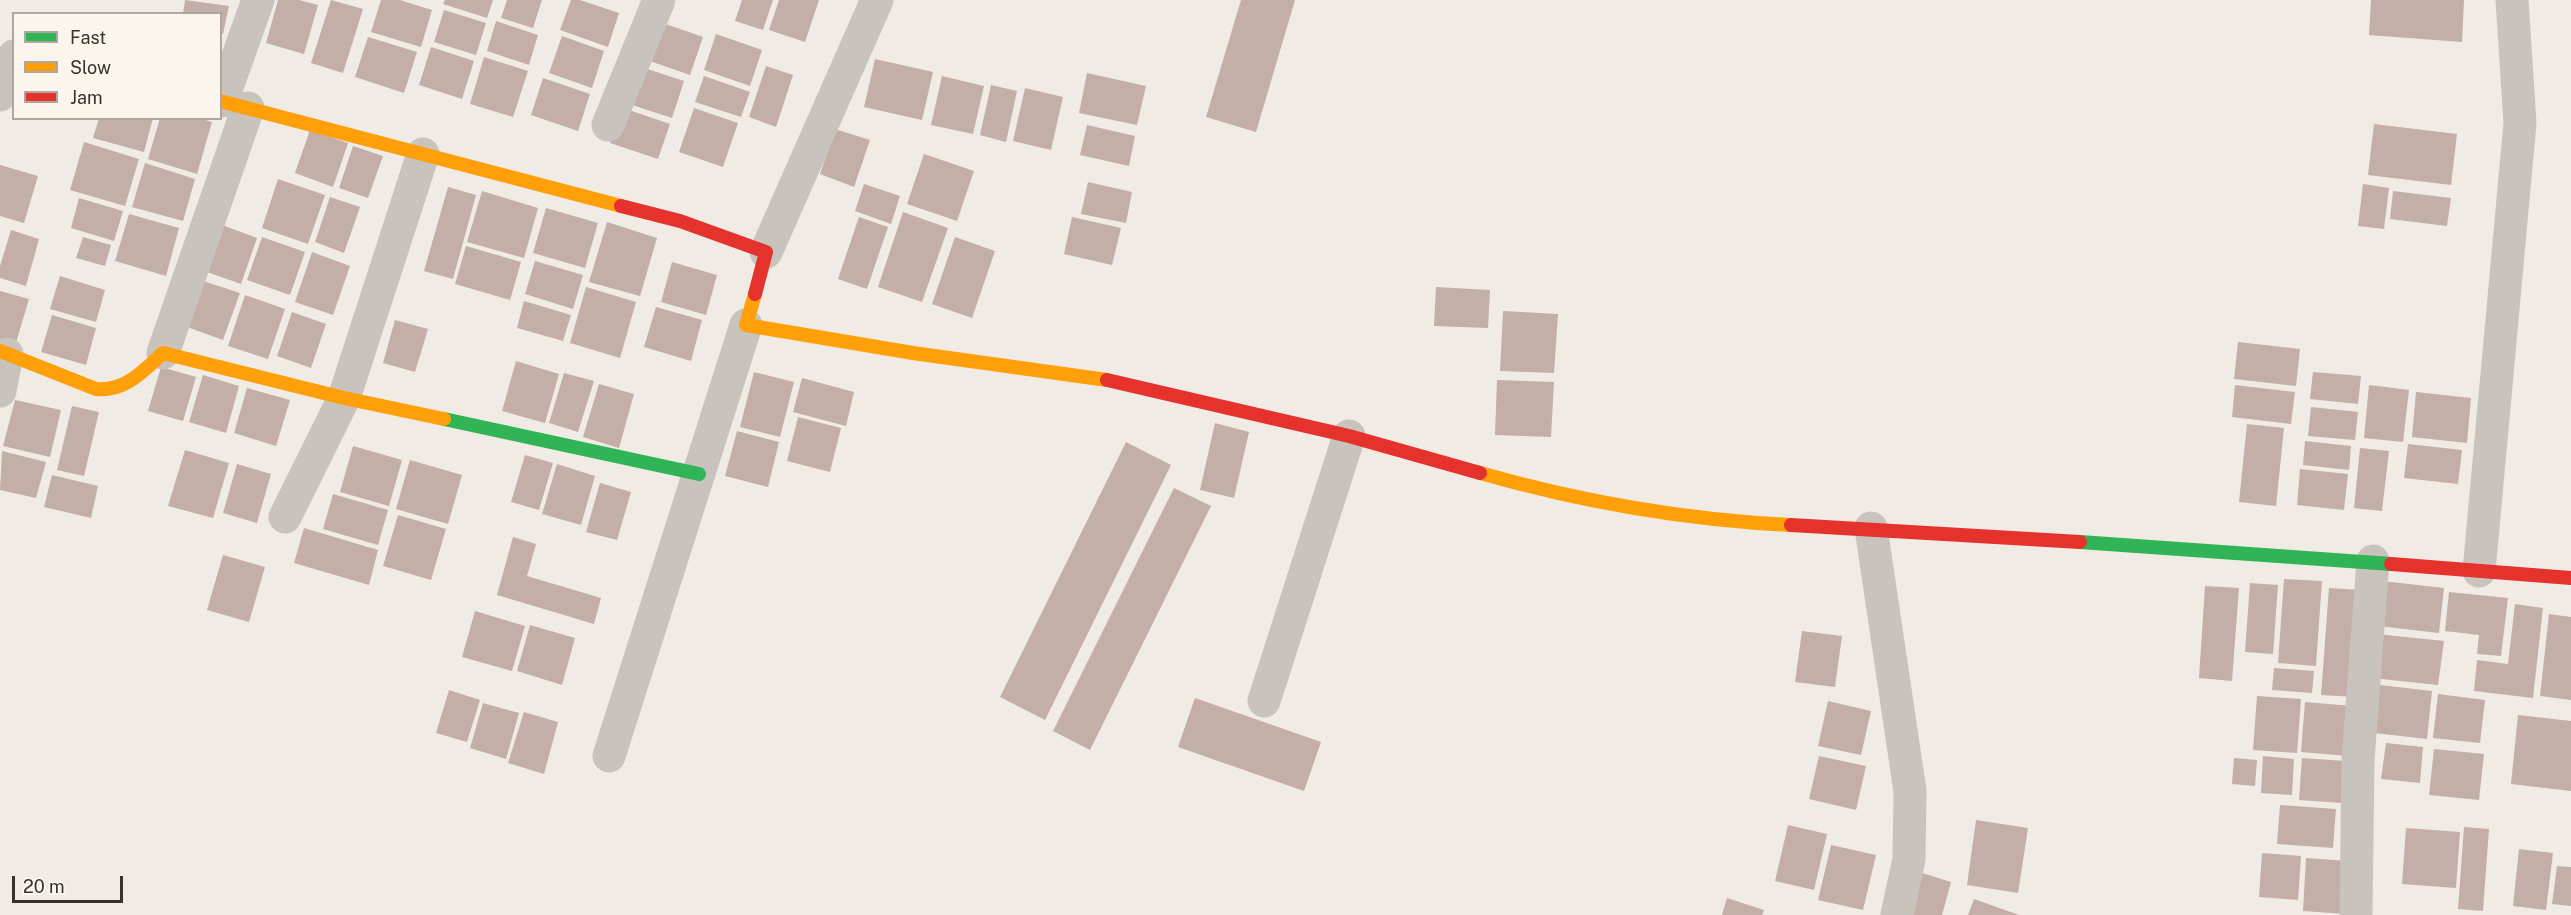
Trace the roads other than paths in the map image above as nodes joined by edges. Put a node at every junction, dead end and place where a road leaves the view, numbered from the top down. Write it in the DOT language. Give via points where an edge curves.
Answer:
graph roads {
  1 [pos="258,0"];
  2 [pos="659,0"];
  3 [pos="877,0"];
  4 [pos="2512,0"];
  5 [pos="12,62"];
  6 [pos="0,95"];
  7 [pos="230,103"];
  8 [pos="608,125"];
  9 [pos="423,154"];
  10 [pos="766,252"];
  11 [pos="746,325"];
  12 [pos="3,352"];
  13 [pos="163,353"];
  14 [pos="0,391"];
  15 [pos="344,398"];
  16 [pos="1349,436"];
  17 [pos="699,474"];
  18 [pos="285,517"];
  19 [pos="1871,528"];
  20 [pos="2373,561"];
  21 [pos="2480,571"];
  22 [pos="2571,578"];
  23 [pos="1264,701"];
  24 [pos="609,756"];
  25 [pos="1897,915"];
  26 [pos="2356,915"];
  1 -- 7 [label="street"];
  2 -- 8 [label="street"];
  3 -- 10 [label="street"];
  4 -- 21 [label="street" via="2520,123"];
  5 -- 6 [label="street"];
  7 -- 9 [label="street"];
  7 -- 13 [label="street"];
  9 -- 10 [label="street" via="680,221"];
  9 -- 15 [label="street"];
  10 -- 11 [label="street"];
  11 -- 16 [label="street" via="1097,378"];
  11 -- 17 [label="street"];
  12 -- 13 [label="street" via="109,392 120,390"];
  12 -- 14 [label="street"];
  13 -- 15 [label="street"];
  15 -- 17 [label="street"];
  15 -- 18 [label="street"];
  16 -- 19 [label="street" via="1519,484 1622,507 1723,522"];
  16 -- 23 [label="street"];
  17 -- 24 [label="street"];
  19 -- 20 [label="street"];
  19 -- 25 [label="street" via="1910,791 1909,859"];
  20 -- 21 [label="street"];
  20 -- 26 [label="street" via="2358,760"];
  21 -- 22 [label="street"];
}
